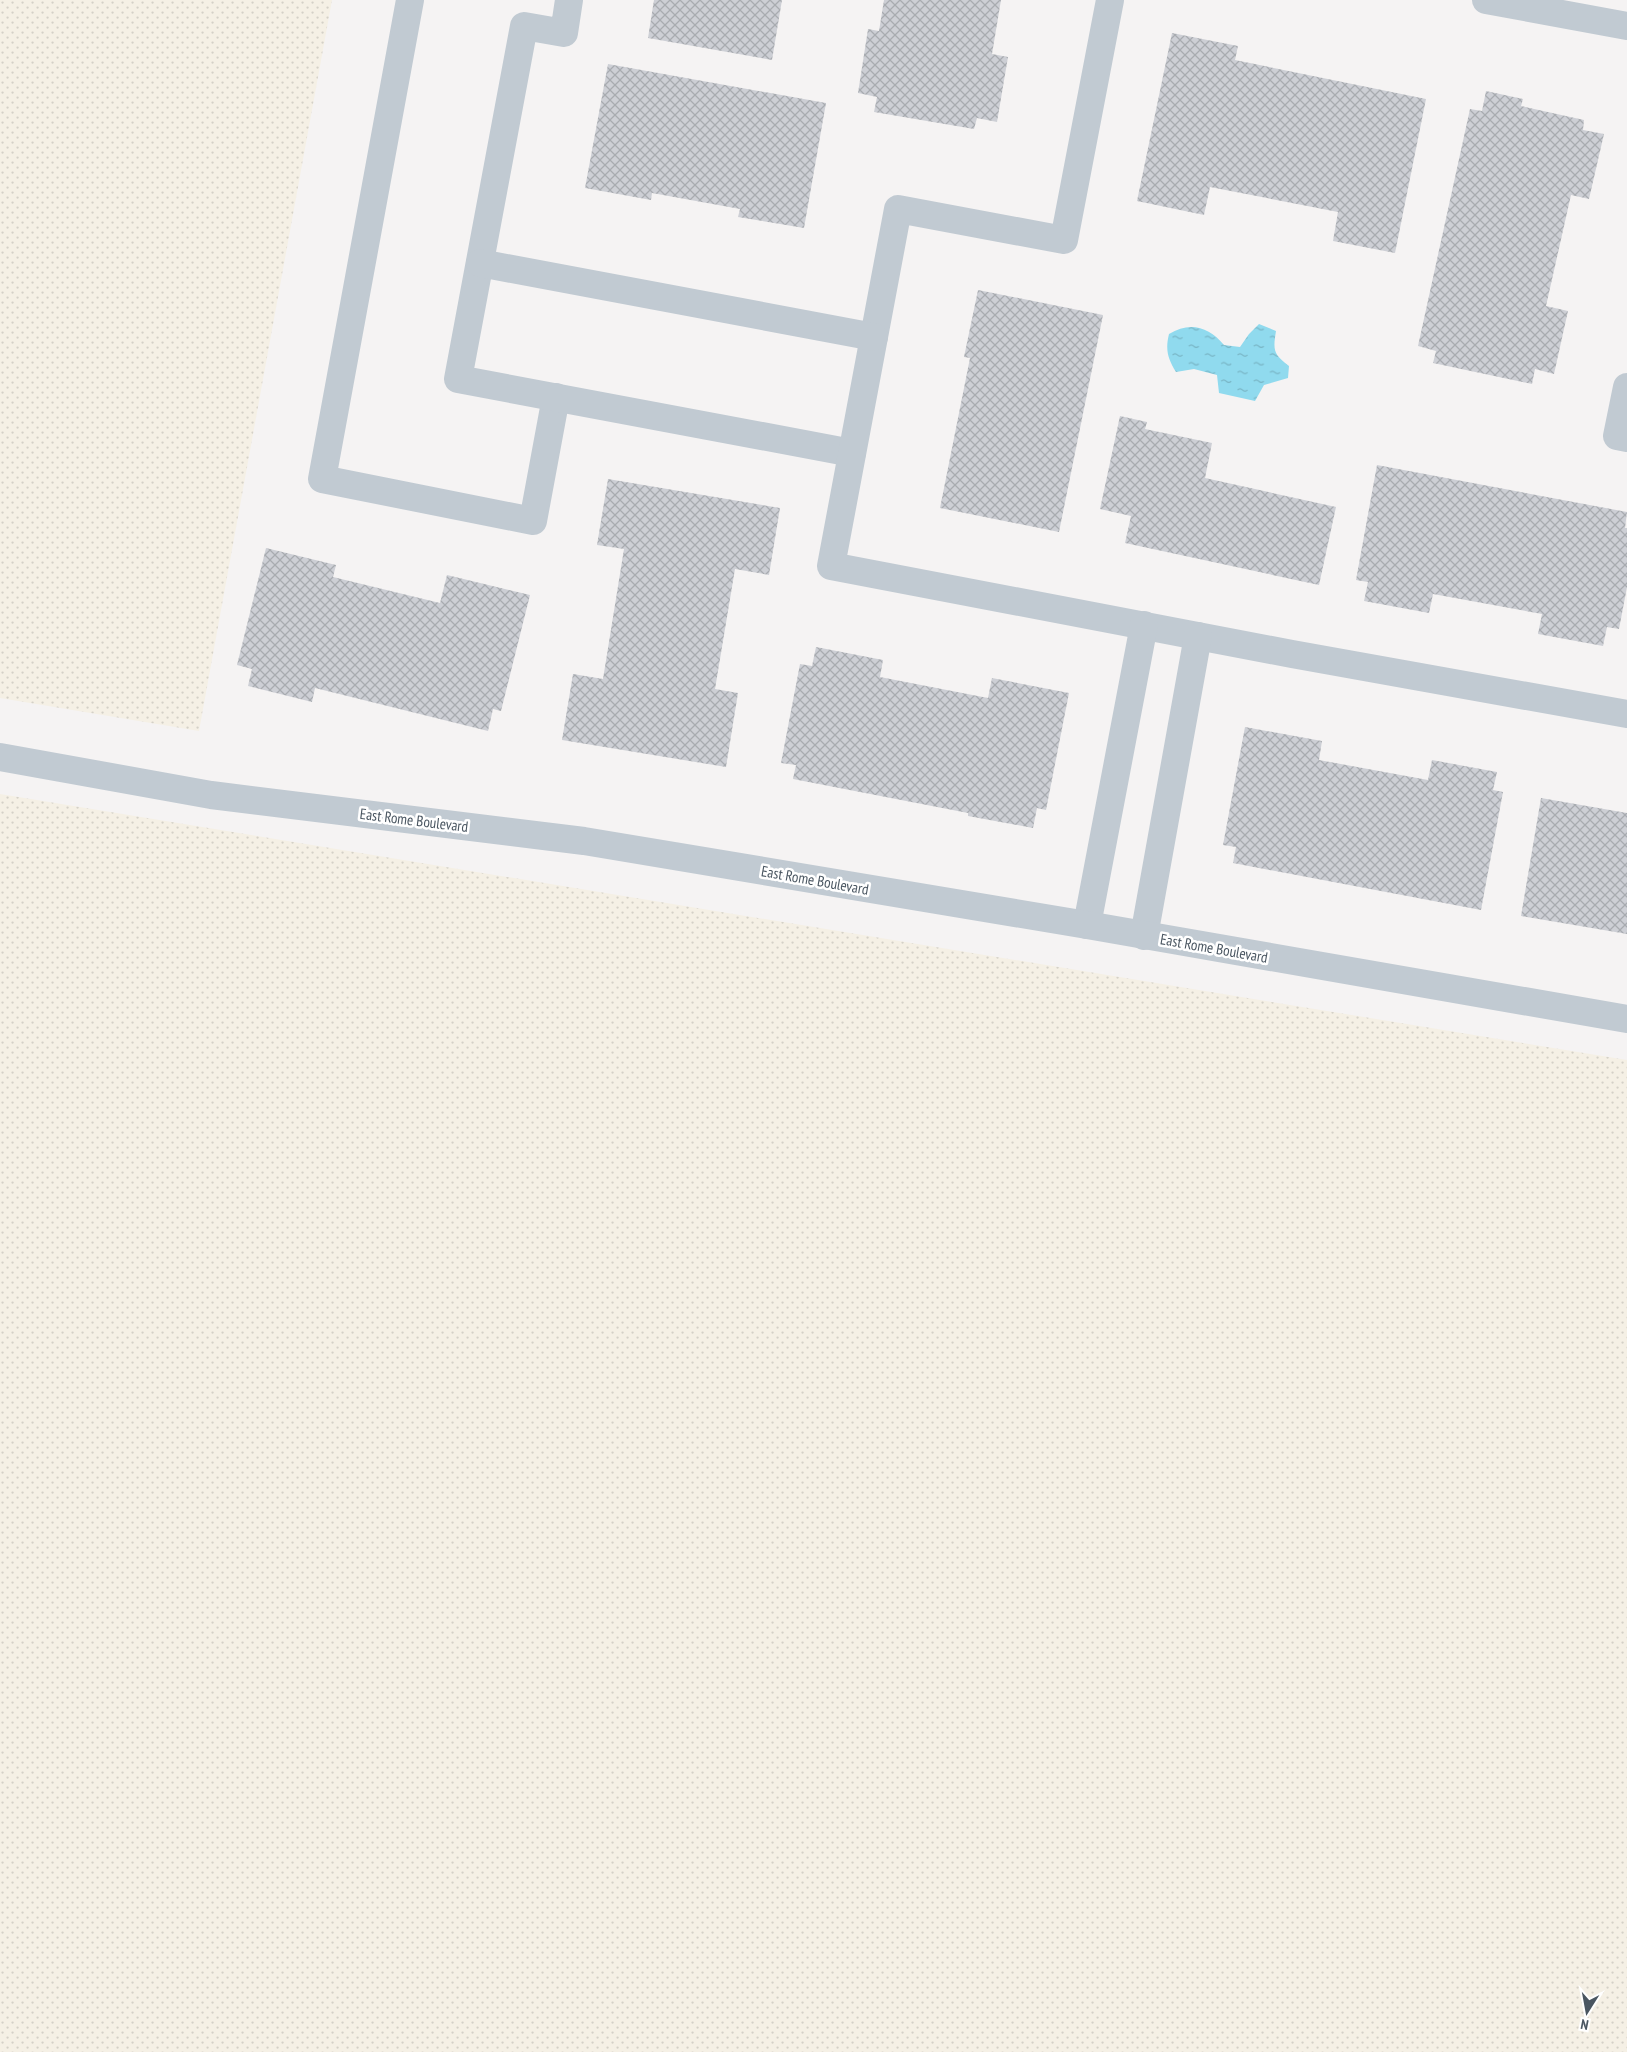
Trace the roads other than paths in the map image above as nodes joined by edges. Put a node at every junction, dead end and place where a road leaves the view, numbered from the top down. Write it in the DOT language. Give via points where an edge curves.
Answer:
graph roads {
  1 [pos="410,0"];
  2 [pos="569,0"];
  3 [pos="1110,0"];
  4 [pos="1486,0"];
  5 [pos="1627,26"];
  6 [pos="480,263"];
  7 [pos="874,337"];
  8 [pos="1627,387"];
  9 [pos="556,397"];
  10 [pos="1627,438"];
  11 [pos="852,453"];
  12 [pos="1144,625"];
  13 [pos="1198,636"];
  14 [pos="1627,714"];
  15 [pos="0,757"];
  16 [pos="1087,925"];
  17 [pos="1144,936"];
  18 [pos="1627,1019"];
  1 -- 9 [label="street" via="322,479 533,521"];
  2 -- 6 [label="street" via="564,33 524,26"];
  3 -- 7 [label="street" via="1064,240 898,209"];
  4 -- 5 [label="street"];
  6 -- 7 [label="street"];
  6 -- 9 [label="street" via="458,379"];
  7 -- 11 [label="street"];
  8 -- 10 [label="street" via="1617,436"];
  9 -- 11 [label="street"];
  11 -- 12 [label="street" via="831,566"];
  12 -- 13 [label="street"];
  12 -- 16 [label="street"];
  13 -- 14 [label="street"];
  13 -- 17 [label="street"];
  15 -- 16 [label="street, East Rome Boulevard" via="211,795 584,841"];
  16 -- 17 [label="street, East Rome Boulevard"];
  17 -- 18 [label="street, East Rome Boulevard"];
}
